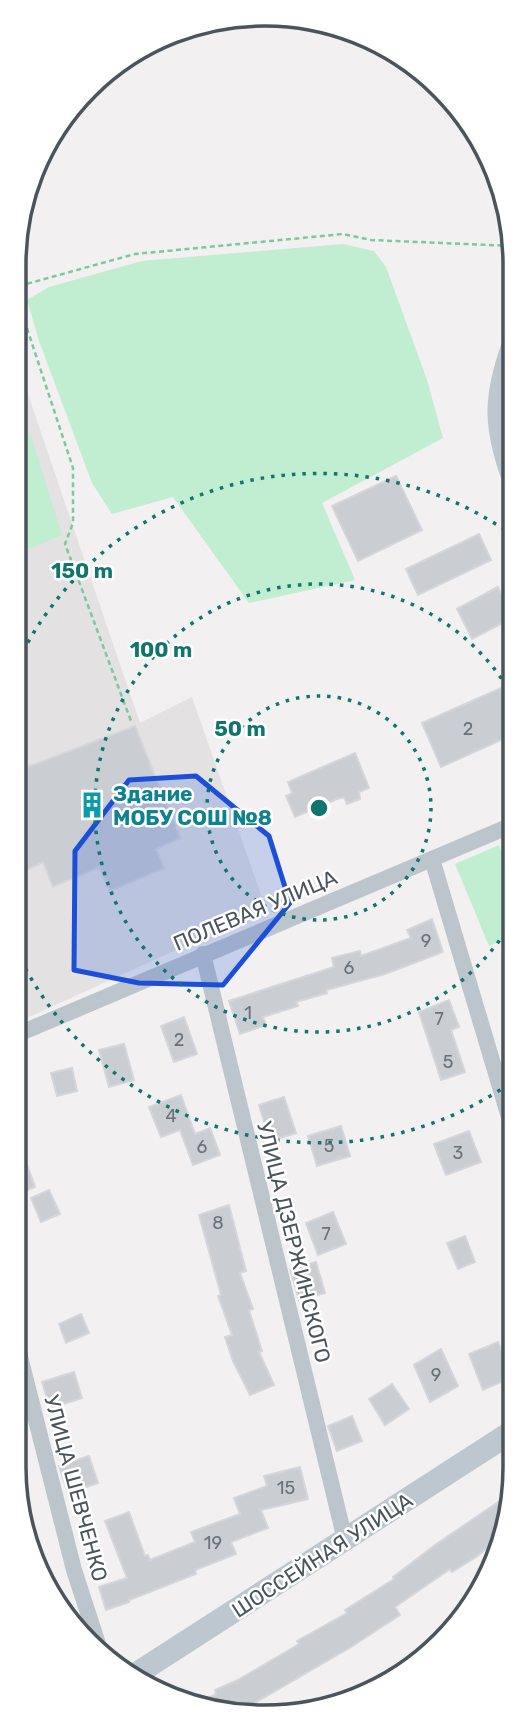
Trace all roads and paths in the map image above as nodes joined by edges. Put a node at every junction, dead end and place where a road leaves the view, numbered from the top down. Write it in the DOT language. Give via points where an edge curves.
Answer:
graph roads {
  1 [pos="502,246"];
  2 [pos="26,284"];
  3 [pos="26,325"];
  4 [pos="503,372"];
  5 [pos="503,439"];
  6 [pos="131,721"];
  7 [pos="503,829"];
  8 [pos="432,859"];
  9 [pos="203,954"];
  10 [pos="26,1031"];
  11 [pos="503,1097"];
  12 [pos="26,1380"];
  13 [pos="503,1438"];
  14 [pos="345,1540"];
  15 [pos="95,1634"];
  16 [pos="141,1671"];
  1 -- 2 [label="path" via="371,240 343,234 135,254"];
  3 -- 6 [label="path" via="73,468 73,523 65,544"];
  4 -- 5 [label="main road" via="497,415"];
  7 -- 8 [label="street, ПОЛЕВАЯ УЛИЦА"];
  8 -- 9 [label="street, ПОЛЕВАЯ УЛИЦА"];
  8 -- 11 [label="street"];
  9 -- 10 [label="street, ПОЛЕВАЯ УЛИЦА"];
  9 -- 14 [label="street, УЛИЦА ДЗЕРЖИНСКОГО"];
  12 -- 15 [label="street, УЛИЦА ШЕВЧЕНКО"];
  13 -- 14 [label="main road, ШОССЕЙНАЯ УЛИЦА"];
  14 -- 16 [label="main road, ШОССЕЙНАЯ УЛИЦА"];
}
